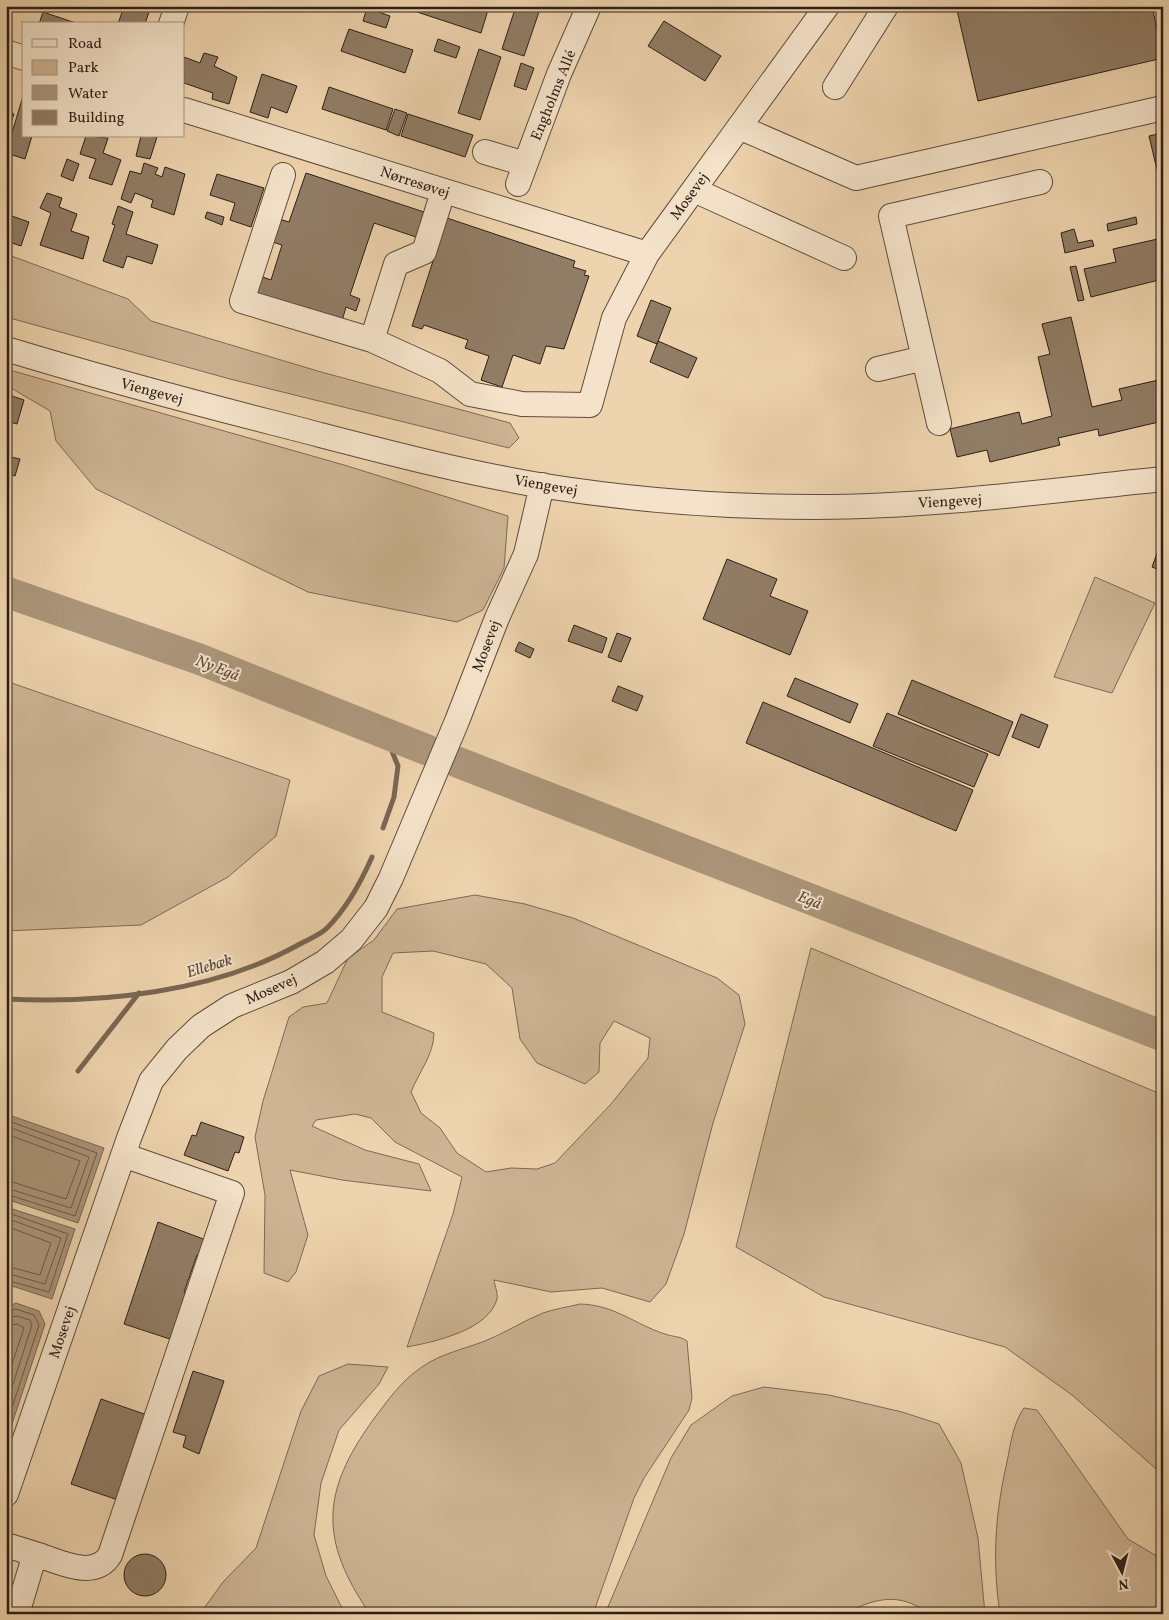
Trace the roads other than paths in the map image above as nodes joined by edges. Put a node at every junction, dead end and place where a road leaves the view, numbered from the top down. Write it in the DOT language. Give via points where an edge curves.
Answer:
graph roads {
  1 [pos="177,6"];
  2 [pos="589,6"];
  3 [pos="826,6"];
  4 [pos="886,6"];
  5 [pos="173,22"];
  6 [pos="6,52"];
  7 [pos="22,57"];
  8 [pos="835,86"];
  9 [pos="1163,108"];
  10 [pos="185,110"];
  11 [pos="739,127"];
  12 [pos="485,152"];
  13 [pos="283,176"];
  14 [pos="1040,182"];
  15 [pos="694,190"];
  16 [pos="443,192"];
  17 [pos="646,254"];
  18 [pos="844,258"];
  19 [pos="372,340"];
  20 [pos="6,349"];
  21 [pos="924,358"];
  22 [pos="878,369"];
  23 [pos="939,423"];
  24 [pos="1163,464"];
  25 [pos="1163,479"];
  26 [pos="1101,484"];
  27 [pos="542,485"];
  28 [pos="123,1155"];
  29 [pos="6,1494"];
  30 [pos="6,1546"];
  31 [pos="35,1554"];
  32 [pos="17,1614"];
  1 -- 5 [label="street"];
  2 -- 12 [label="street, Engholms Allé" via="521,174"];
  3 -- 11 [label="street, Mosevej"];
  4 -- 8 [label="street"];
  6 -- 7 [label="street"];
  9 -- 11 [label="street" via="856,178"];
  10 -- 16 [label="street, Nørresøvej"];
  11 -- 15 [label="street, Mosevej"];
  13 -- 19 [label="street" via="242,301"];
  14 -- 21 [label="street" via="891,216"];
  15 -- 17 [label="street, Mosevej"];
  15 -- 18 [label="street"];
  16 -- 17 [label="street, Nørresøvej"];
  16 -- 19 [label="street" via="424,252 396,264"];
  17 -- 19 [label="street, Mosevej" via="614,318 590,405 522,404 470,394 440,371"];
  20 -- 27 [label="street, Viengevej" via="342,441 452,468"];
  21 -- 22 [label="street"];
  21 -- 23 [label="street"];
  24 -- 26 [label="street, Viengevej"];
  25 -- 26 [label="street, Viengevej"];
  26 -- 27 [label="street, Viengevej" via="962,502 816,507 717,504 592,493"];
  27 -- 28 [label="street, Mosevej" via="526,554 376,908 351,940 325,962 291,982 232,1006 201,1026 177,1049 151,1081"];
  28 -- 29 [label="street, Mosevej"];
  28 -- 31 [label="street" via="232,1193 110,1555 106,1562 90,1569"];
  30 -- 31 [label="street"];
  31 -- 32 [label="street"];
}
